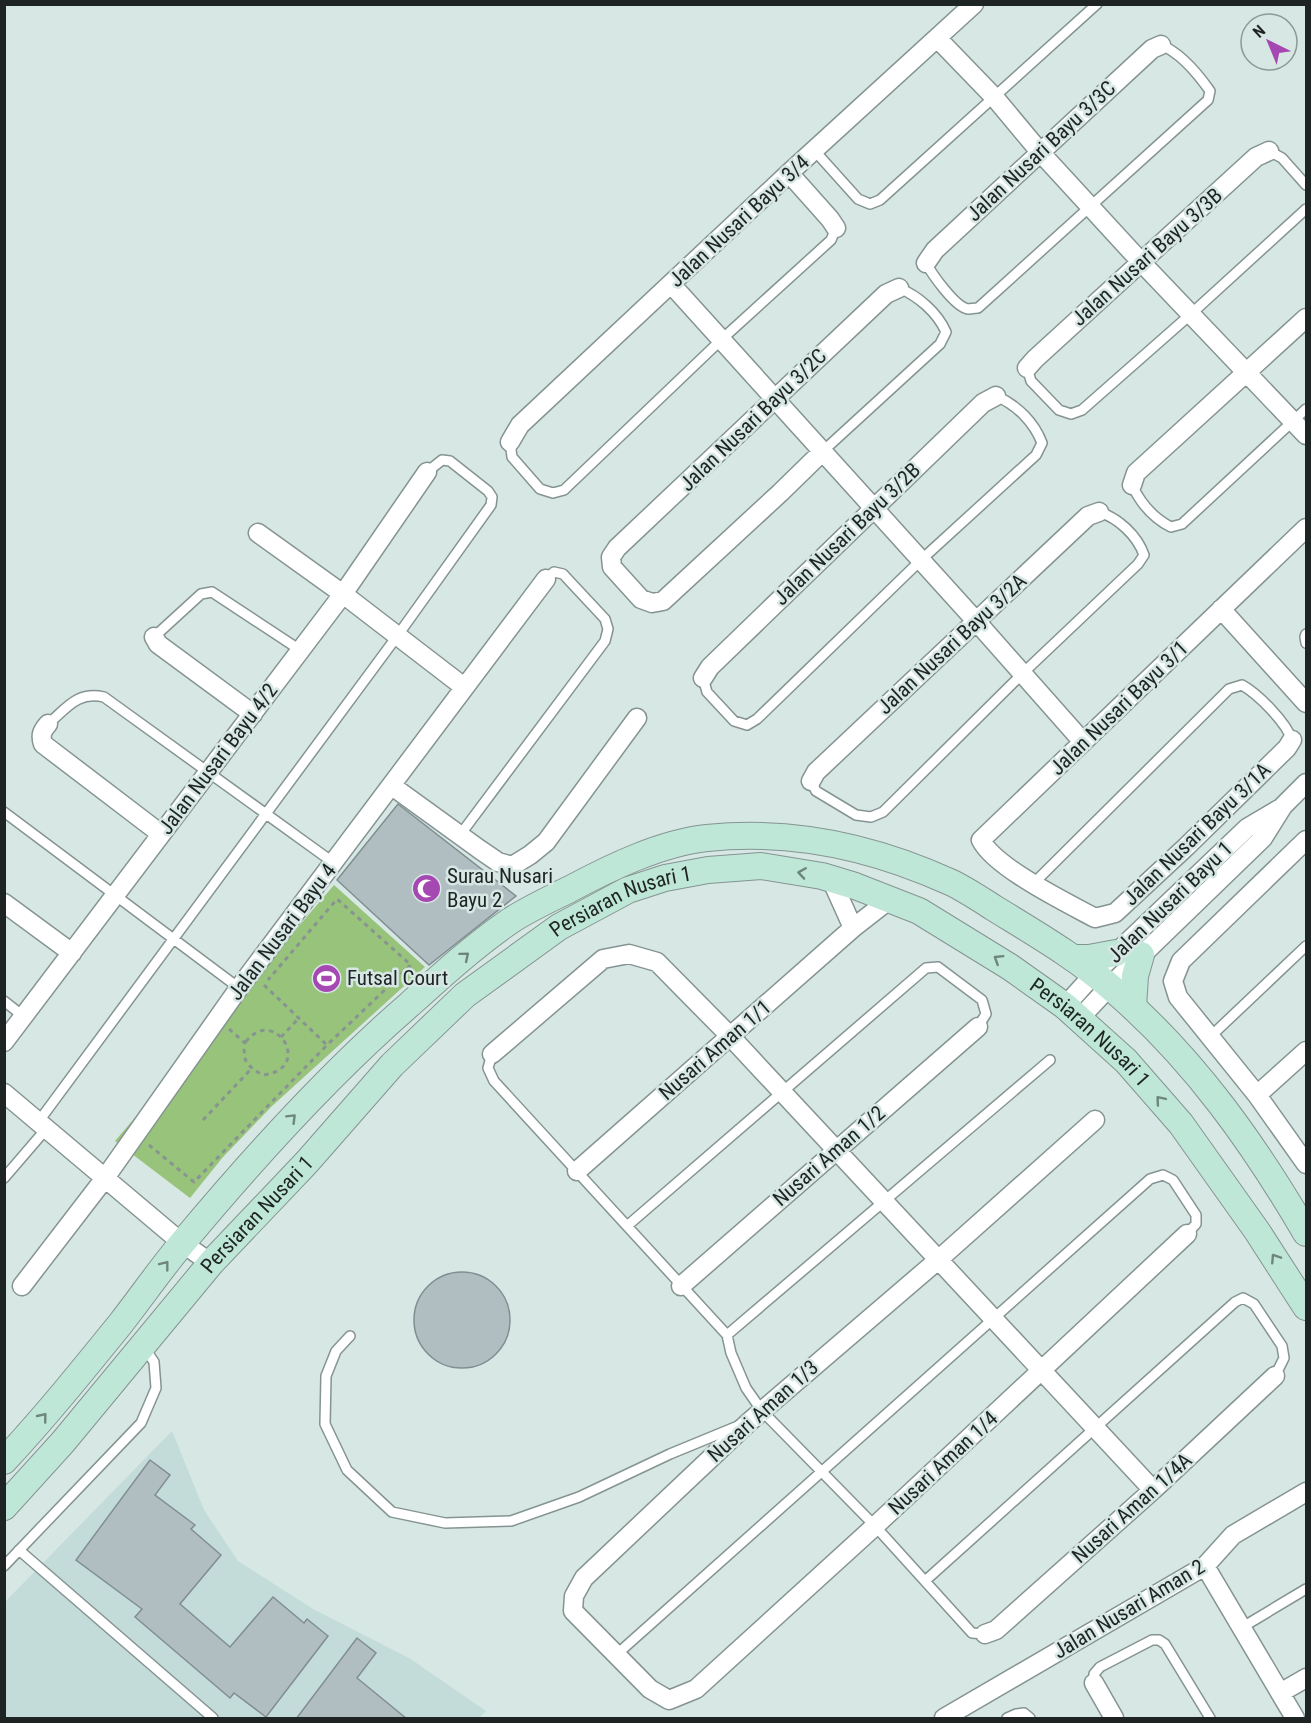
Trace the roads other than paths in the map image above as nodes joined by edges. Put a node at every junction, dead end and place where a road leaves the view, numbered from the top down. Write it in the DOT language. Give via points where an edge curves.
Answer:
graph roads {
  1 [pos="974,4"];
  2 [pos="1097,4"];
  3 [pos="937,38"];
  4 [pos="1161,45"];
  5 [pos="995,98"];
  6 [pos="814,150"];
  7 [pos="1269,151"];
  8 [pos="1040,152"];
  9 [pos="789,173"];
  10 [pos="1306,185"];
  11 [pos="1089,206"];
  12 [pos="1306,209"];
  13 [pos="836,228"];
  14 [pos="926,263"];
  15 [pos="1142,263"];
  16 [pos="671,284"];
  17 [pos="899,288"];
  18 [pos="1191,315"];
  19 [pos="1306,318"];
  20 [pos="721,340"];
  21 [pos="1027,368"];
  22 [pos="1246,374"];
  23 [pos="996,396"];
  24 [pos="775,399"];
  25 [pos="1300,415"];
  26 [pos="1306,435"];
  27 [pos="510,442"];
  28 [pos="822,452"];
  29 [pos="427,472"];
  30 [pos="1132,485"];
  31 [pos="872,508"];
  32 [pos="1099,512"];
  33 [pos="1306,528"];
  34 [pos="258,533"];
  35 [pos="921,560"];
  36 [pos="546,579"];
  37 [pos="343,594"];
  38 [pos="1221,609"];
  39 [pos="976,621"];
  40 [pos="1306,634"];
  41 [pos="398,635"];
  42 [pos="154,638"];
  43 [pos="1306,643"];
  44 [pos="300,650"];
  45 [pos="1022,674"];
  46 [pos="702,678"];
  47 [pos="464,687"];
  48 [pos="1306,704"];
  49 [pos="253,714"];
  50 [pos="637,718"];
  51 [pos="48,724"];
  52 [pos="1292,740"];
  53 [pos="1083,742"];
  54 [pos="208,772"];
  55 [pos="811,782"];
  56 [pos="1306,783"];
  57 [pos="392,786"];
  58 [pos="1283,806"];
  59 [pos="4,812"];
  60 [pos="266,814"];
  61 [pos="161,834"];
  62 [pos="460,835"];
  63 [pos="1306,840"];
  64 [pos="334,863"];
  65 [pos="831,879"];
  66 [pos="1033,884"];
  67 [pos="114,895"];
  68 [pos="889,900"];
  69 [pos="4,903"];
  70 [pos="853,928"];
  71 [pos="173,939"];
  72 [pos="1306,946"];
  73 [pos="72,953"];
  74 [pos="1129,954"];
  75 [pos="1073,958"];
  76 [pos="1102,980"];
  77 [pos="239,988"];
  78 [pos="4,1001"];
  79 [pos="1133,1007"];
  80 [pos="1072,1013"];
  81 [pos="24,1016"];
  82 [pos="978,1027"];
  83 [pos="730,1036"];
  84 [pos="1210,1037"];
  85 [pos="4,1042"];
  86 [pos="1306,1051"];
  87 [pos="492,1054"];
  88 [pos="1050,1060"];
  89 [pos="4,1093"];
  90 [pos="783,1093"];
  91 [pos="1257,1095"];
  92 [pos="1095,1120"];
  93 [pos="43,1125"];
  94 [pos="836,1150"];
  95 [pos="1305,1160"];
  96 [pos="577,1171"];
  97 [pos="105,1178"];
  98 [pos="4,1179"];
  99 [pos="884,1202"];
  100 [pos="627,1226"];
  101 [pos="1306,1233"];
  102 [pos="1187,1234"];
  103 [pos="182,1243"];
  104 [pos="938,1260"];
  105 [pos="211,1263"];
  106 [pos="22,1286"];
  107 [pos="681,1286"];
  108 [pos="1306,1307"];
  109 [pos="993,1319"];
  110 [pos="727,1335"];
  111 [pos="350,1336"];
  112 [pos="142,1345"];
  113 [pos="1041,1371"];
  114 [pos="1275,1376"];
  115 [pos="755,1416"];
  116 [pos="1094,1428"];
  117 [pos="4,1461"];
  118 [pos="822,1472"];
  119 [pos="1153,1490"];
  120 [pos="1306,1492"];
  121 [pos="4,1507"];
  122 [pos="875,1526"];
  123 [pos="19,1550"];
  124 [pos="4,1566"];
  125 [pos="1205,1566"];
  126 [pos="925,1581"];
  127 [pos="1306,1589"];
  128 [pos="1241,1628"];
  129 [pos="985,1634"];
  130 [pos="616,1656"];
  131 [pos="1306,1678"];
  132 [pos="1094,1683"];
  133 [pos="696,1689"];
  134 [pos="1280,1693"];
  135 [pos="213,1719"];
  136 [pos="944,1719"];
  137 [pos="1007,1719"];
  138 [pos="1030,1719"];
  139 [pos="1114,1719"];
  140 [pos="1210,1719"];
  141 [pos="1294,1719"];
  1 -- 3 [label="street, Jalan Nusari Bayu 3/4"];
  2 -- 5 [label="lane"];
  3 -- 5 [label="street"];
  3 -- 6 [label="street, Jalan Nusari Bayu 3/4"];
  4 -- 8 [label="street, Jalan Nusari Bayu 3/3C"];
  4 -- 11 [label="lane" via="1172,49 1204,83 1210,91 1208,100"];
  5 -- 6 [label="lane" via="880,200 870,204 858,199"];
  5 -- 8 [label="street"];
  6 -- 9 [label="street, Jalan Nusari Bayu 3/4"];
  7 -- 10 [label="lane" via="1282,158"];
  7 -- 15 [label="street, Jalan Nusari Bayu 3/3B" via="1256,157"];
  8 -- 11 [label="street"];
  8 -- 14 [label="street, Jalan Nusari Bayu 3/3C" via="934,250"];
  9 -- 13 [label="street"];
  9 -- 16 [label="street, Jalan Nusari Bayu 3/4"];
  11 -- 14 [label="lane" via="978,308 967,309 959,304"];
  11 -- 15 [label="street"];
  12 -- 18 [label="lane"];
  13 -- 20 [label="lane" via="831,240"];
  15 -- 18 [label="street"];
  15 -- 21 [label="street, Jalan Nusari Bayu 3/3B"];
  16 -- 20 [label="street"];
  16 -- 27 [label="street, Jalan Nusari Bayu 3/4" via="520,425"];
  17 -- 24 [label="street, Jalan Nusari Bayu 3/2C" via="886,294"];
  17 -- 28 [label="lane" via="914,295 946,332 940,344"];
  18 -- 21 [label="lane" via="1082,410 1071,414 1059,410 1031,381"];
  18 -- 22 [label="street"];
  19 -- 22 [label="street"];
  20 -- 24 [label="street"];
  20 -- 27 [label="lane" via="564,490 553,494 540,489 512,457"];
  22 -- 25 [label="street"];
  22 -- 30 [label="street" via="1136,473"];
  23 -- 31 [label="street, Jalan Nusari Bayu 3/2B" via="983,402"];
  23 -- 35 [label="lane" via="1010,402 1037,430 1042,443 1036,455"];
  24 -- 28 [label="street"];
  24 -- 28 [label="street, Jalan Nusari Bayu 3/2C" via="617,548 611,557 612,567 641,599 651,603 663,601"];
  25 -- 26 [label="street"];
  25 -- 30 [label="lane" via="1182,524 1171,527 1161,522 1138,498"];
  28 -- 31 [label="street"];
  29 -- 37 [label="street, Jalan Nusari Bayu 4/2"];
  29 -- 41 [label="lane" via="442,460 450,461 488,491 491,505"];
  31 -- 35 [label="street"];
  31 -- 46 [label="street, Jalan Nusari Bayu 3/2B"];
  32 -- 39 [label="street, Jalan Nusari Bayu 3/2A" via="1088,516"];
  32 -- 45 [label="lane" via="1112,516 1139,542 1144,555"];
  33 -- 38 [label="street, Jalan Nusari Bayu 3/1"];
  34 -- 37 [label="street"];
  35 -- 39 [label="street"];
  35 -- 46 [label="lane" via="747,725 734,721 707,692"];
  36 -- 47 [label="street, Jalan Nusari Bayu 4"];
  36 -- 62 [label="lane" via="554,572 563,574 597,609 608,630 604,641"];
  37 -- 41 [label="street"];
  37 -- 44 [label="street, Jalan Nusari Bayu 4/2"];
  38 -- 48 [label="street"];
  38 -- 53 [label="street, Jalan Nusari Bayu 3/1"];
  39 -- 45 [label="street"];
  39 -- 55 [label="street, Jalan Nusari Bayu 3/2A" via="816,772"];
  40 -- 43 [label="lane"];
  41 -- 47 [label="street"];
  41 -- 60 [label="lane"];
  42 -- 44 [label="lane" via="201,594 212,592"];
  42 -- 49 [label="street"];
  44 -- 49 [label="street, Jalan Nusari Bayu 4/2"];
  45 -- 53 [label="street"];
  45 -- 55 [label="lane" via="884,812 871,817 856,814 816,791"];
  47 -- 57 [label="street, Jalan Nusari Bayu 4"];
  49 -- 54 [label="street, Jalan Nusari Bayu 4/2"];
  50 -- 62 [label="street" via="546,842 530,855 512,866 498,862"];
  51 -- 54 [label="lane" via="80,697 91,694 104,698"];
  51 -- 61 [label="street" via="40,738 43,744"];
  52 -- 66 [label="street, Jalan Nusari Bayu 3/1A" via="1115,913 1095,918"];
  52 -- 66 [label="lane" via="1289,730 1251,690 1242,685 1229,689"];
  53 -- 66 [label="street, Jalan Nusari Bayu 3/1" via="981,840 986,850"];
  54 -- 60 [label="lane"];
  54 -- 61 [label="street, Jalan Nusari Bayu 4/2"];
  56 -- 58 [label="street, Jalan Nusari Bayu 1"];
  57 -- 62 [label="street"];
  57 -- 64 [label="street, Jalan Nusari Bayu 4"];
  58 -- 74 [label="street, Jalan Nusari Bayu 1" via="1247,828"];
  58 -- 74 [label="street, Jalan Nusari Bayu 1" via="1263,838"];
  59 -- 67 [label="lane"];
  60 -- 64 [label="lane"];
  60 -- 71 [label="lane"];
  61 -- 67 [label="street, Jalan Nusari Bayu 4/2"];
  63 -- 84 [label="street" via="1181,961 1173,981 1178,997"];
  64 -- 77 [label="street, Jalan Nusari Bayu 4"];
  65 -- 68 [label="main road, Persiaran Nusari 1"];
  65 -- 70 [label="street"];
  65 -- 105 [label="main road, Persiaran Nusari 1, one-way" via="761,866 708,870 628,890 559,927 465,995 392,1065"];
  67 -- 71 [label="lane"];
  67 -- 73 [label="street, Jalan Nusari Bayu 4/2"];
  68 -- 70 [label="street, Nusari Aman 1/1"];
  80 -- 68 [label="main road, Persiaran Nusari 1, one-way" via="950,929"];
  69 -- 73 [label="street"];
  70 -- 83 [label="street, Nusari Aman 1/1"];
  71 -- 77 [label="lane"];
  71 -- 93 [label="lane"];
  72 -- 84 [label="lane"];
  73 -- 81 [label="street, Jalan Nusari Bayu 4/2"];
  74 -- 75 [label="main road"];
  74 -- 76 [label="street, Jalan Nusari Bayu 1"];
  74 -- 76 [label="street, Jalan Nusari Bayu 1"];
  74 -- 79 [label="main road" via="1136,976"];
  75 -- 76 [label="main road, Persiaran Nusari 1"];
  103 -- 75 [label="main road, Persiaran Nusari 1, one-way" via="317,1092 375,1034 471,951 512,919 646,853 704,838 779,836 875,852 954,883"];
  76 -- 79 [label="main road, Persiaran Nusari 1"];
  76 -- 80 [label="street, Jalan Nusari Bayu 1"];
  77 -- 97 [label="street, Jalan Nusari Bayu 4"];
  78 -- 81 [label="lane"];
  79 -- 101 [label="main road, Persiaran Nusari 1" via="1204,1081 1275,1180"];
  108 -- 80 [label="main road, Persiaran Nusari 1, one-way" via="1181,1124 1126,1060"];
  81 -- 85 [label="street, Jalan Nusari Bayu 4/2"];
  82 -- 90 [label="lane" via="986,1014 982,1000 938,967 926,968"];
  82 -- 94 [label="street, Nusari Aman 1/2"];
  83 -- 87 [label="street" via="657,962 629,954 603,959"];
  83 -- 90 [label="street"];
  83 -- 96 [label="street, Nusari Aman 1/1"];
  84 -- 91 [label="street"];
  86 -- 91 [label="street"];
  87 -- 96 [label="lane" via="488,1068 494,1081"];
  88 -- 99 [label="lane"];
  89 -- 93 [label="street"];
  90 -- 94 [label="street"];
  90 -- 100 [label="lane"];
  91 -- 95 [label="street"];
  92 -- 104 [label="street, Nusari Aman 1/3"];
  93 -- 97 [label="street"];
  93 -- 98 [label="lane"];
  94 -- 99 [label="street"];
  94 -- 107 [label="street, Nusari Aman 1/2"];
  96 -- 100 [label="lane"];
  97 -- 103 [label="street"];
  97 -- 106 [label="street, Jalan Nusari Bayu 4"];
  99 -- 104 [label="street"];
  99 -- 110 [label="lane"];
  100 -- 107 [label="lane"];
  102 -- 109 [label="lane" via="1196,1224 1196,1215 1173,1180 1163,1175 1150,1179"];
  102 -- 113 [label="street, Nusari Aman 1/4"];
  103 -- 105 [label="street"];
  117 -- 103 [label="main road, Persiaran Nusari 1, one-way"];
  104 -- 109 [label="street"];
  104 -- 115 [label="street, Nusari Aman 1/3"];
  105 -- 112 [label="main road, Persiaran Nusari 1"];
  107 -- 110 [label="lane"];
  109 -- 113 [label="street"];
  109 -- 118 [label="lane"];
  110 -- 115 [label="lane"];
  111 -- 115 [label="lane" via="336,1351 326,1376 325,1424 346,1470 392,1512 445,1523 511,1521 579,1497"];
  112 -- 121 [label="main road, Persiaran Nusari 1" via="63,1443"];
  112 -- 123 [label="lane" via="154,1362 156,1388 141,1423"];
  113 -- 116 [label="street"];
  113 -- 122 [label="street, Nusari Aman 1/4"];
  114 -- 116 [label="lane" via="1284,1358 1282,1346 1254,1304 1243,1298"];
  114 -- 119 [label="street, Nusari Aman 1/4A"];
  115 -- 118 [label="lane"];
  115 -- 130 [label="street, Nusari Aman 1/3" via="584,1578 574,1596 573,1611"];
  116 -- 119 [label="street"];
  116 -- 126 [label="lane"];
  118 -- 122 [label="lane"];
  118 -- 130 [label="lane"];
  119 -- 129 [label="street, Nusari Aman 1/4A" via="996,1630"];
  120 -- 125 [label="street, Jalan Nusari Aman 2" via="1233,1535"];
  122 -- 126 [label="lane"];
  122 -- 133 [label="street, Nusari Aman 1/4"];
  123 -- 124 [label="lane"];
  123 -- 135 [label="lane"];
  125 -- 128 [label="street"];
  125 -- 136 [label="street, Jalan Nusari Aman 2"];
  126 -- 129 [label="lane" via="972,1633"];
  127 -- 128 [label="lane"];
  128 -- 134 [label="street"];
  130 -- 133 [label="street, Nusari Aman 1/3" via="650,1689 669,1700"];
  131 -- 134 [label="street"];
  132 -- 139 [label="street"];
  132 -- 140 [label="lane" via="1094,1674 1100,1667 1159,1640"];
  134 -- 141 [label="street"];
  137 -- 138 [label="lane" via="1024,1713"];
}
